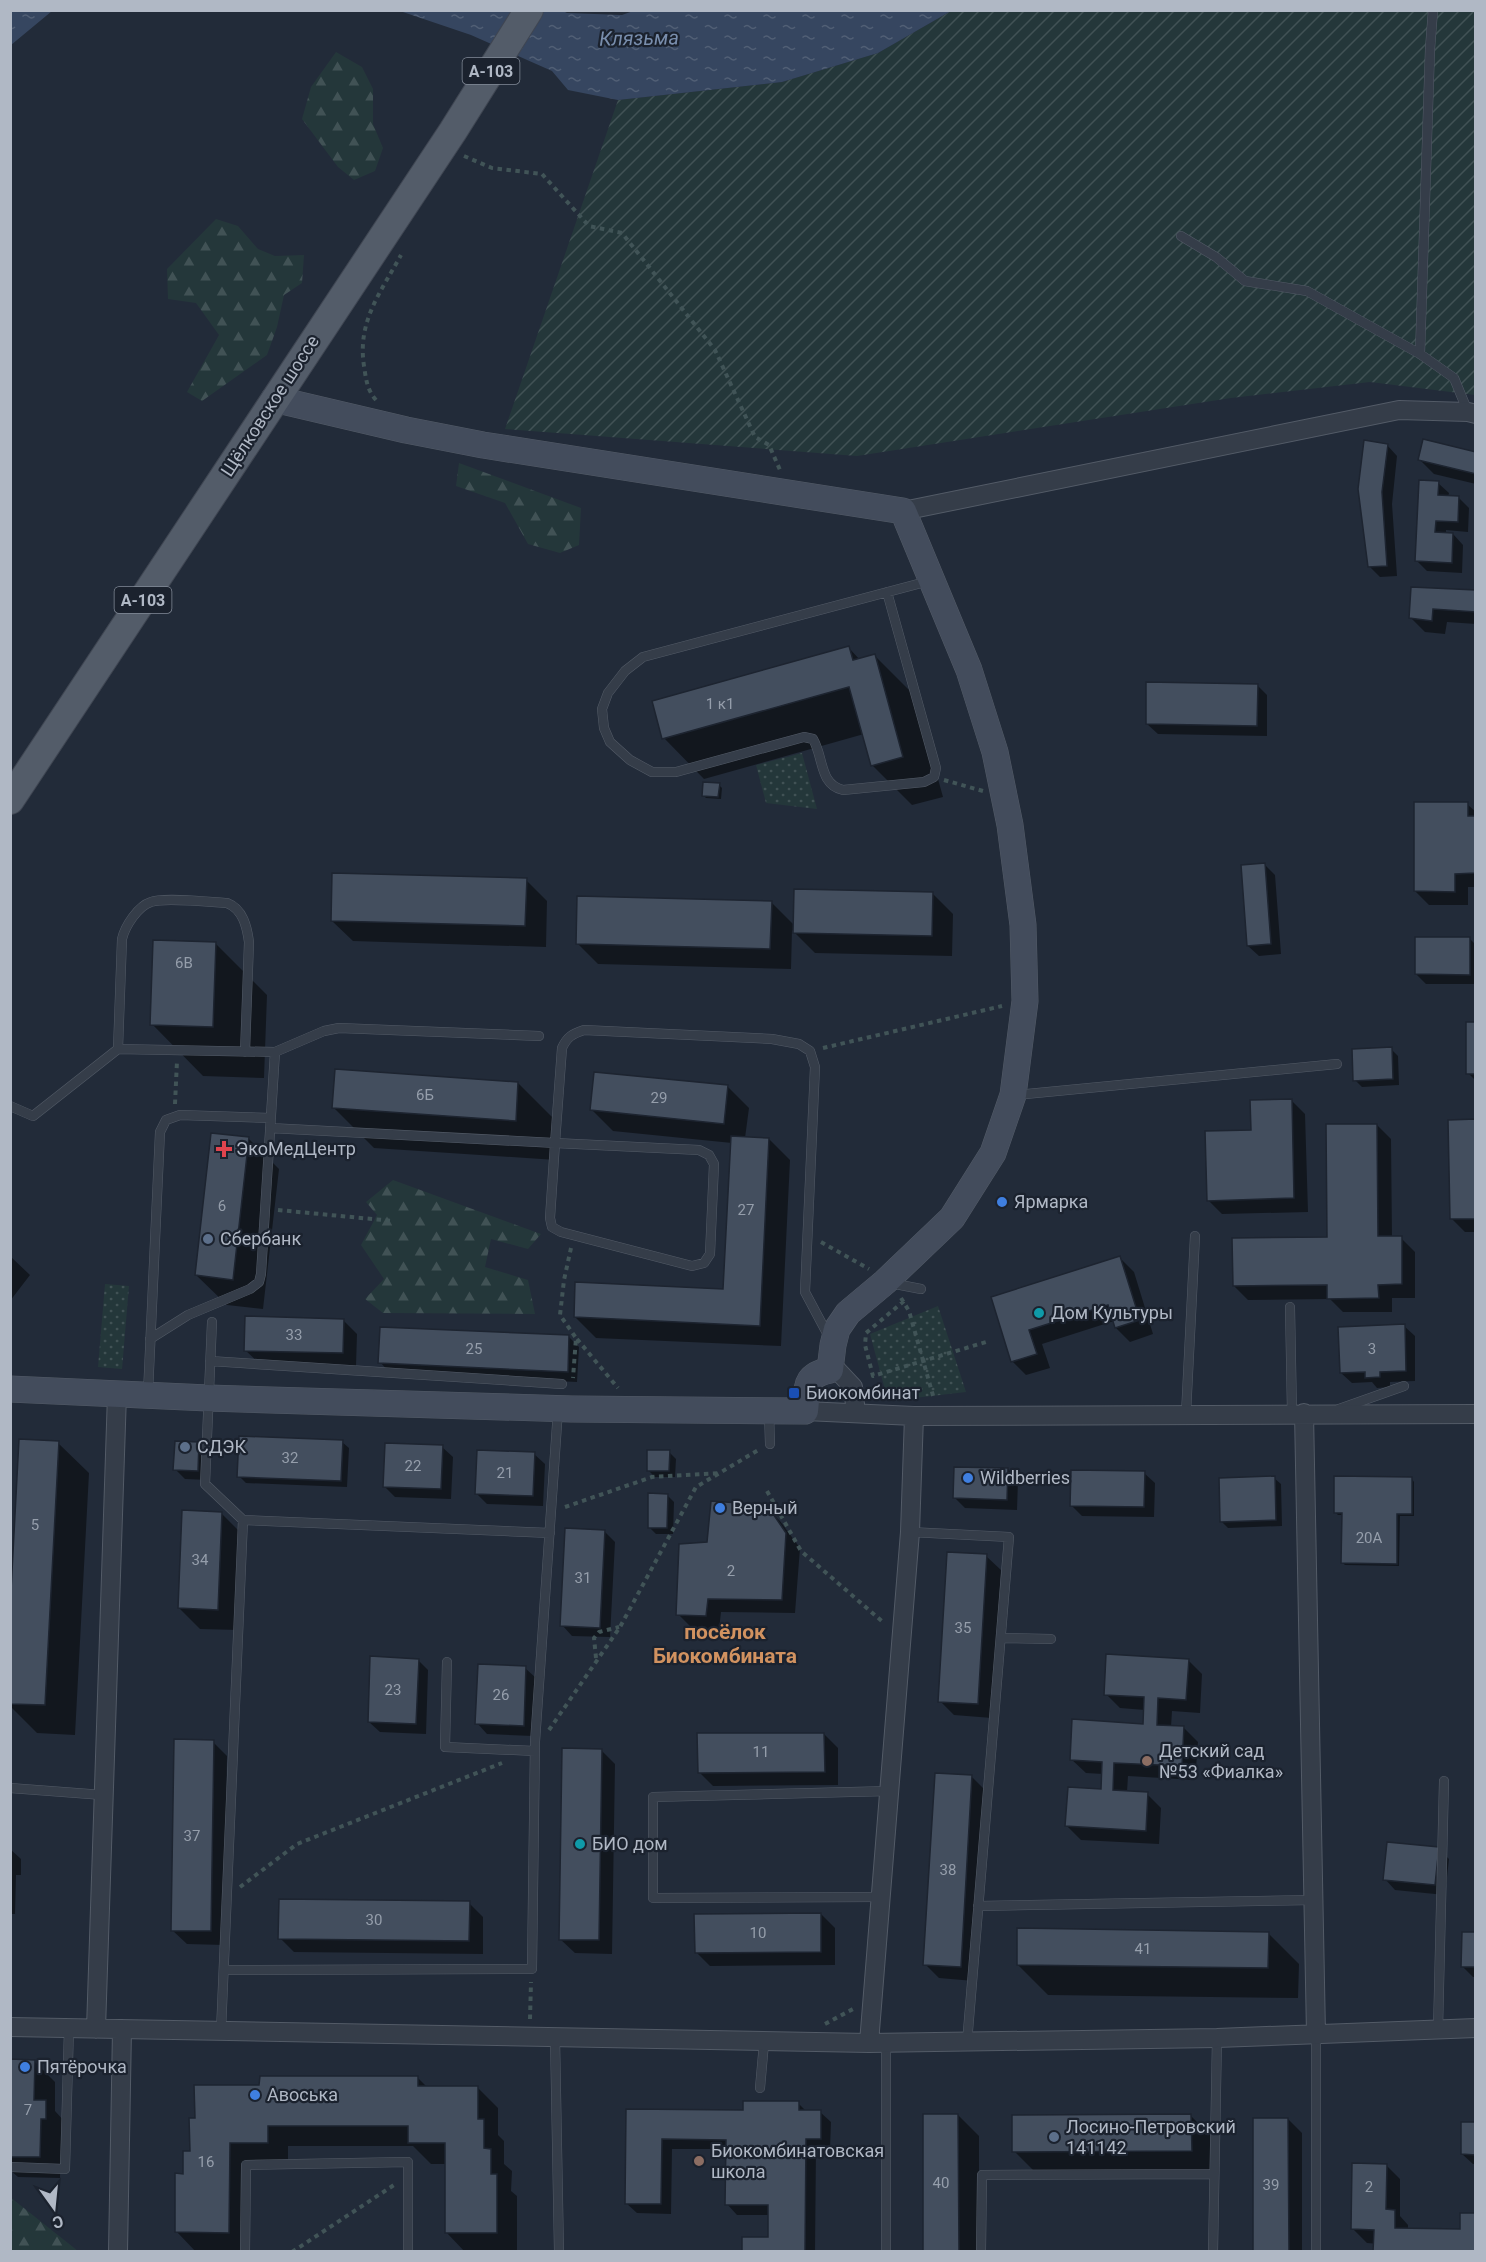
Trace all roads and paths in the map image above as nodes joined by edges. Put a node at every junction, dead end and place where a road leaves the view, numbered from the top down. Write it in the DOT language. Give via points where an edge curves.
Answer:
graph roads {
  1 [pos="530,10"];
  2 [pos="1433,10"];
  3 [pos="456,142"];
  4 [pos="1180,236"];
  5 [pos="403,251"];
  6 [pos="1420,354"];
  7 [pos="274,399"];
  8 [pos="379,404"];
  9 [pos="1472,413"];
  10 [pos="790,493"];
  11 [pos="903,511"];
  12 [pos="932,580"];
  13 [pos="887,592"];
  14 [pos="934,777"];
  15 [pos="1008,797"];
  16 [pos="10,800"];
  17 [pos="1025,1001"];
  18 [pos="539,1036"];
  19 [pos="118,1049"];
  20 [pos="245,1052"];
  21 [pos="275,1052"];
  22 [pos="810,1052"];
  23 [pos="177,1060"];
  24 [pos="1337,1064"];
  25 [pos="176,1089"];
  26 [pos="1013,1095"];
  27 [pos="10,1106"];
  28 [pos="270,1123"];
  29 [pos="555,1143"];
  30 [pos="265,1209"];
  31 [pos="809,1209"];
  32 [pos="393,1221"];
  33 [pos="574,1235"];
  34 [pos="1194,1236"];
  35 [pos="885,1282"];
  36 [pos="921,1289"];
  37 [pos="1290,1307"];
  38 [pos="212,1322"];
  39 [pos="576,1338"];
  40 [pos="150,1339"];
  41 [pos="986,1342"];
  42 [pos="833,1345"];
  43 [pos="210,1361"];
  44 [pos="924,1361"];
  45 [pos="830,1370"];
  46 [pos="1404,1386"];
  47 [pos="10,1389"];
  48 [pos="117,1394"];
  49 [pos="148,1396"];
  50 [pos="208,1398"];
  51 [pos="564,1400"];
  52 [pos="636,1409"];
  53 [pos="769,1411"];
  54 [pos="805,1412"];
  55 [pos="856,1413"];
  56 [pos="1298,1413"];
  57 [pos="1328,1413"];
  58 [pos="1186,1414"];
  59 [pos="1476,1414"];
  60 [pos="934,1415"];
  61 [pos="914,1416"];
  62 [pos="770,1443"];
  63 [pos="721,1473"];
  64 [pos="767,1491"];
  65 [pos="551,1512"];
  66 [pos="243,1520"];
  67 [pos="910,1532"];
  68 [pos="550,1533"];
  69 [pos="620,1627"];
  70 [pos="900,1637"];
  71 [pos="1001,1638"];
  72 [pos="1051,1639"];
  73 [pos="596,1659"];
  74 [pos="447,1662"];
  75 [pos="535,1746"];
  76 [pos="502,1763"];
  77 [pos="1444,1781"];
  78 [pos="10,1788"];
  79 [pos="890,1791"];
  80 [pos="102,1795"];
  81 [pos="227,1897"];
  82 [pos="881,1897"];
  83 [pos="1314,1900"];
  84 [pos="978,1906"];
  85 [pos="532,1969"];
  86 [pos="224,1970"];
  87 [pos="530,2021"];
  88 [pos="10,2026"];
  89 [pos="69,2028"];
  90 [pos="1476,2028"];
  91 [pos="96,2029"];
  92 [pos="122,2029"];
  93 [pos="1438,2030"];
  94 [pos="221,2031"];
  95 [pos="1316,2034"];
  96 [pos="555,2037"];
  97 [pos="1217,2038"];
  98 [pos="764,2043"];
  99 [pos="878,2043"];
  100 [pos="967,2043"];
  101 [pos="760,2088"];
  102 [pos="10,2168"];
  103 [pos="1213,2174"];
  104 [pos="408,2176"];
  105 [pos="118,2252"];
  106 [pos="245,2252"];
  107 [pos="292,2252"];
  108 [pos="408,2252"];
  109 [pos="559,2252"];
  110 [pos="886,2252"];
  111 [pos="981,2252"];
  112 [pos="1213,2252"];
  113 [pos="1316,2252"];
  1 -- 3 [label="main road, Щёлковское шоссе / А-103"];
  2 -- 6 [label="lane"];
  3 -- 7 [label="main road, Щёлковское шоссе / А-103"];
  3 -- 10 [label="path" via="492,168 542,174 589,226 622,234 715,350 754,437 769,445"];
  4 -- 6 [label="lane" via="1216,257 1245,281 1307,291"];
  5 -- 8 [label="path" via="370,311 361,341 365,378"];
  6 -- 9 [label="lane" via="1454,378"];
  7 -- 10 [label="street" via="483,445"];
  7 -- 16 [label="main road, Щёлковское шоссе / А-103"];
  9 -- 11 [label="street" via="1399,411"];
  10 -- 11 [label="street"];
  11 -- 12 [label="street"];
  12 -- 13 [label="lane"];
  12 -- 15 [label="street" via="969,670"];
  13 -- 14 [label="lane" via="936,768"];
  13 -- 14 [label="lane" via="643,657 625,671 608,693 602,709 604,728 610,742 630,760 652,772 676,772 804,737 813,739 817,745 833,788 924,782"];
  14 -- 15 [label="path"];
  15 -- 17 [label="street" via="1023,925"];
  17 -- 22 [label="path"];
  17 -- 26 [label="street"];
  18 -- 21 [label="lane" via="339,1028"];
  19 -- 20 [label="lane"];
  19 -- 20 [label="lane" via="122,939 142,907 156,901 227,903 240,911 249,942"];
  19 -- 27 [label="lane" via="33,1116"];
  20 -- 21 [label="lane"];
  21 -- 28 [label="lane"];
  22 -- 29 [label="lane" via="799,1044 772,1039 584,1030 572,1034 562,1048"];
  22 -- 31 [label="lane" via="815,1067"];
  23 -- 25 [label="path"];
  24 -- 26 [label="lane"];
  26 -- 35 [label="street" via="993,1153 952,1218"];
  28 -- 29 [label="lane"];
  28 -- 30 [label="lane"];
  28 -- 40 [label="lane" via="180,1115 166,1120 160,1132"];
  29 -- 33 [label="lane" via="550,1218 552,1227"];
  29 -- 33 [label="lane" via="699,1150 709,1155 714,1164 710,1254 704,1263 692,1266"];
  30 -- 32 [label="path"];
  30 -- 40 [label="lane" via="259,1282 188,1314"];
  31 -- 35 [label="path" via="811,1228 822,1244 853,1258"];
  31 -- 42 [label="lane" via="805,1292"];
  33 -- 39 [label="path" via="560,1315"];
  34 -- 58 [label="lane"];
  35 -- 36 [label="lane"];
  35 -- 42 [label="street" via="848,1313 837,1329"];
  37 -- 56 [label="lane"];
  38 -- 43 [label="lane"];
  39 -- 51 [label="path"];
  39 -- 52 [label="path"];
  40 -- 49 [label="lane"];
  41 -- 44 [label="path"];
  42 -- 45 [label="street"];
  43 -- 50 [label="lane"];
  43 -- 51 [label="lane"];
  44 -- 44 [label="path" via="904,1301 866,1332 865,1346 873,1376"];
  44 -- 60 [label="path"];
  45 -- 54 [label="street" via="816,1373 808,1383"];
  45 -- 55 [label="street" via="837,1370 853,1387"];
  46 -- 57 [label="lane"];
  47 -- 48 [label="street"];
  48 -- 49 [label="street"];
  48 -- 80 [label="street"];
  49 -- 50 [label="street"];
  50 -- 51 [label="street"];
  50 -- 66 [label="lane" via="206,1484"];
  51 -- 52 [label="street"];
  51 -- 65 [label="lane"];
  52 -- 53 [label="street"];
  53 -- 54 [label="street"];
  53 -- 62 [label="lane"];
  54 -- 55 [label="street"];
  55 -- 61 [label="street"];
  56 -- 57 [label="street"];
  56 -- 58 [label="street"];
  56 -- 83 [label="street"];
  57 -- 59 [label="street"];
  58 -- 60 [label="street"];
  60 -- 61 [label="street"];
  61 -- 67 [label="street"];
  62 -- 63 [label="path"];
  63 -- 65 [label="path" via="652,1477"];
  63 -- 69 [label="path" via="696,1488"];
  64 -- 70 [label="path" via="801,1551"];
  65 -- 68 [label="lane"];
  66 -- 68 [label="lane"];
  66 -- 81 [label="lane"];
  67 -- 70 [label="street"];
  67 -- 71 [label="lane" via="1009,1537"];
  68 -- 75 [label="lane"];
  69 -- 73 [label="path"];
  69 -- 73 [label="path" via="600,1632 594,1638"];
  70 -- 79 [label="street"];
  71 -- 72 [label="lane"];
  71 -- 84 [label="lane"];
  73 -- 75 [label="path" via="554,1726"];
  74 -- 75 [label="lane" via="445,1747"];
  75 -- 85 [label="lane"];
  76 -- 81 [label="path" via="297,1844"];
  77 -- 93 [label="lane"];
  78 -- 80 [label="lane"];
  79 -- 82 [label="street"];
  79 -- 82 [label="lane" via="653,1797 653,1898"];
  80 -- 91 [label="street"];
  81 -- 86 [label="lane"];
  82 -- 99 [label="street"];
  83 -- 84 [label="lane"];
  83 -- 95 [label="street"];
  84 -- 100 [label="lane"];
  85 -- 86 [label="lane"];
  85 -- 87 [label="path"];
  86 -- 94 [label="lane"];
  88 -- 89 [label="street"];
  89 -- 91 [label="street"];
  89 -- 102 [label="lane" via="65,2169"];
  90 -- 93 [label="street"];
  91 -- 92 [label="street"];
  92 -- 94 [label="street"];
  92 -- 105 [label="street"];
  93 -- 95 [label="street"];
  94 -- 96 [label="street"];
  95 -- 97 [label="street"];
  95 -- 113 [label="lane"];
  96 -- 98 [label="street"];
  96 -- 109 [label="lane"];
  97 -- 100 [label="street"];
  97 -- 103 [label="lane"];
  98 -- 99 [label="street"];
  98 -- 101 [label="lane"];
  99 -- 100 [label="street"];
  99 -- 110 [label="lane"];
  103 -- 111 [label="lane" via="982,2175"];
  103 -- 112 [label="lane"];
  104 -- 106 [label="lane" via="408,2162 246,2165"];
  104 -- 107 [label="path"];
  104 -- 108 [label="lane"];
}
